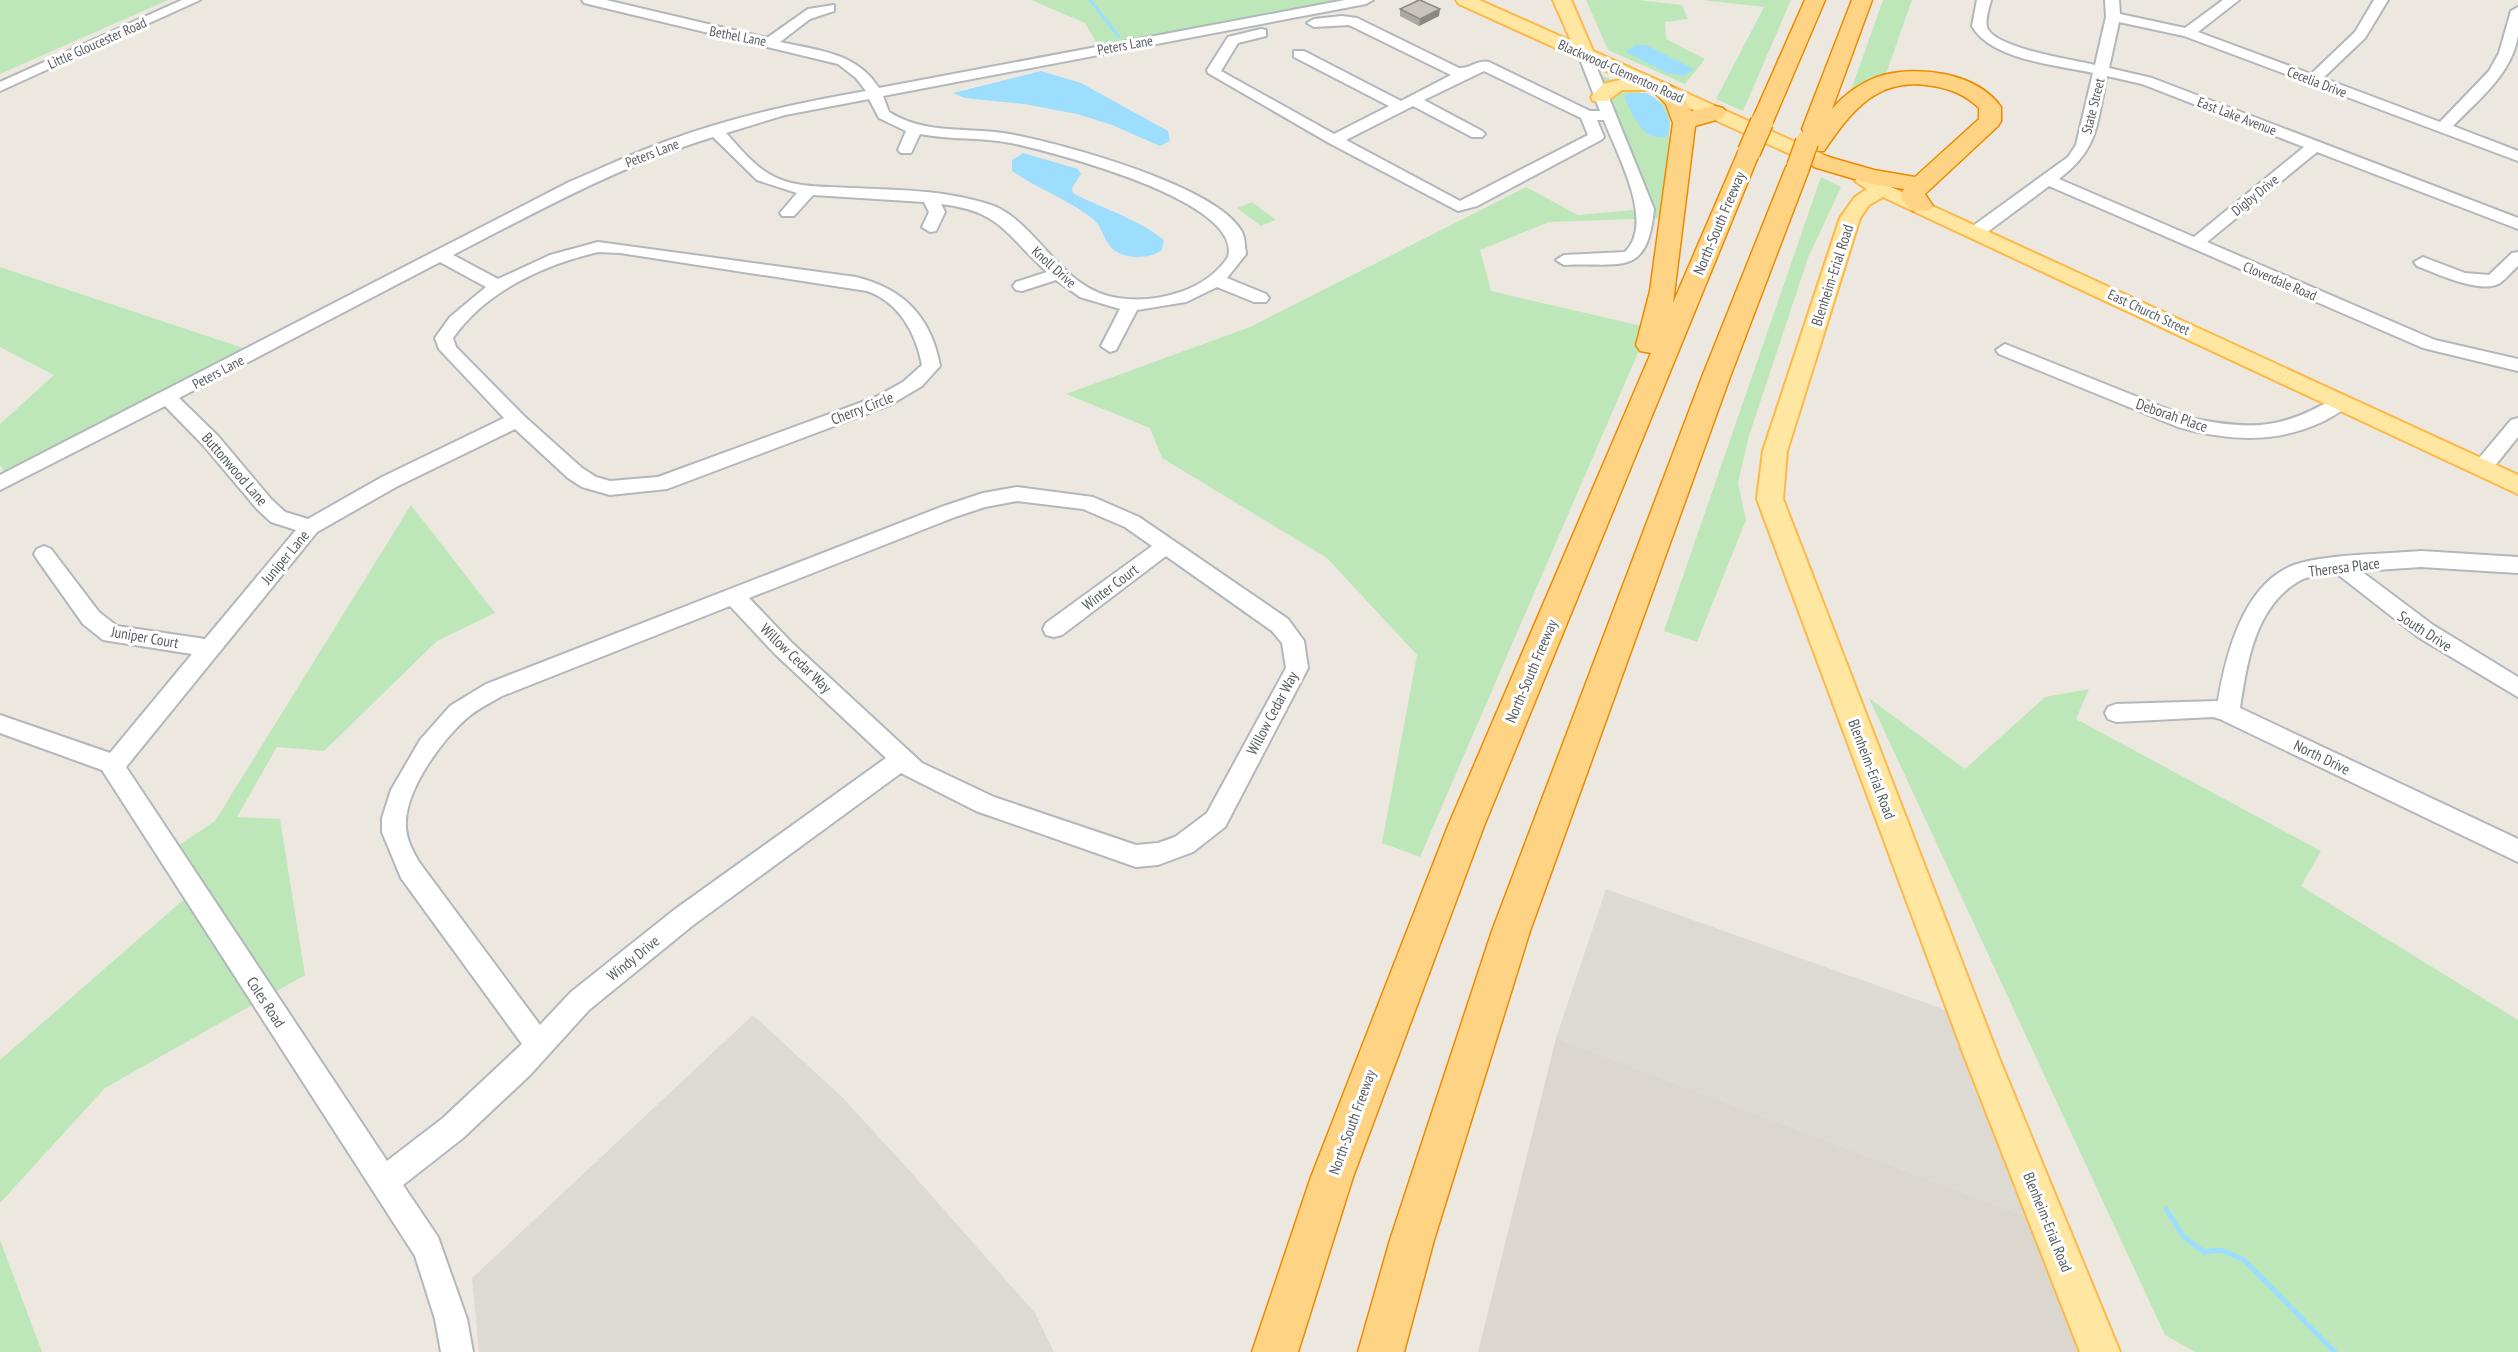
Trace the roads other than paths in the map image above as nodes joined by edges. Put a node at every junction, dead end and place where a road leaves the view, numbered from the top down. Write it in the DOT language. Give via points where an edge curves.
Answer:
graph roads {
  1 [pos="193,0"];
  2 [pos="589,0"];
  3 [pos="1366,0"];
  4 [pos="1465,0"];
  5 [pos="1562,0"];
  6 [pos="1815,0"];
  7 [pos="1862,0"];
  8 [pos="2112,0"];
  9 [pos="2232,0"];
  10 [pos="2381,0"];
  11 [pos="1984,2"];
  12 [pos="829,8"];
  13 [pos="2518,11"];
  14 [pos="2113,17"];
  15 [pos="1254,28"];
  16 [pos="2188,33"];
  17 [pos="770,43"];
  18 [pos="1299,54"];
  19 [pos="1585,54"];
  20 [pos="2102,69"];
  21 [pos="1467,73"];
  22 [pos="2312,80"];
  23 [pos="0,87"];
  24 [pos="1658,87"];
  25 [pos="875,93"];
  26 [pos="1600,97"];
  27 [pos="1406,103"];
  28 [pos="1715,113"];
  29 [pos="1587,115"];
  30 [pos="1608,116"];
  31 [pos="1684,123"];
  32 [pos="2443,128"];
  33 [pos="915,129"];
  34 [pos="715,130"];
  35 [pos="1477,134"];
  36 [pos="1617,136"];
  37 [pos="1596,137"];
  38 [pos="1763,139"];
  39 [pos="1334,140"];
  40 [pos="2315,146"];
  41 [pos="906,150"];
  42 [pos="2518,156"];
  43 [pos="1807,161"];
  44 [pos="2048,180"];
  45 [pos="1906,182"];
  46 [pos="809,190"];
  47 [pos="930,197"];
  48 [pos="1921,206"];
  49 [pos="788,213"];
  50 [pos="2518,224"];
  51 [pos="930,226"];
  52 [pos="1976,232"];
  53 [pos="2195,244"];
  54 [pos="441,255"];
  55 [pos="2518,257"];
  56 [pos="1564,260"];
  57 [pos="2423,262"];
  58 [pos="1059,273"];
  59 [pos="1216,280"];
  60 [pos="1022,286"];
  61 [pos="499,287"];
  62 [pos="1260,298"];
  63 [pos="1131,305"];
  64 [pos="1110,346"];
  65 [pos="2005,350"];
  66 [pos="2518,365"];
  67 [pos="168,398"];
  68 [pos="2340,402"];
  69 [pos="517,420"];
  70 [pos="2518,424"];
  71 [pos="2482,468"];
  72 [pos="0,483"];
  73 [pos="2518,486"];
  74 [pos="310,527"];
  75 [pos="1586,538"];
  76 [pos="1166,546"];
  77 [pos="45,554"];
  78 [pos="2340,565"];
  79 [pos="2518,566"];
  80 [pos="733,595"];
  81 [pos="1054,629"];
  82 [pos="210,648"];
  83 [pos="2518,688"];
  84 [pos="2116,713"];
  85 [pos="2228,713"];
  86 [pos="0,724"];
  87 [pos="903,759"];
  88 [pos="112,767"];
  89 [pos="2518,851"];
  90 [pos="539,1045"];
  91 [pos="383,1182"];
  92 [pos="457,1352"];
  93 [pos="1275,1352"];
  94 [pos="1381,1352"];
  95 [pos="2100,1352"];
  1 -- 23 [label="street, Little Gloucester Road"];
  2 -- 17 [label="street, Bethel Lane"];
  3 -- 15 [label="street, Peters Lane"];
  4 -- 19 [label="main road, Blackwood-Clementon Road"];
  5 -- 19 [label="main road"];
  6 -- 38 [label="highway, North-South Freeway"];
  7 -- 43 [label="highway"];
  8 -- 14 [label="street, State Street"];
  9 -- 16 [label="street"];
  10 -- 22 [label="street" via="2372,23 2359,40"];
  11 -- 20 [label="street, East Lake Avenue" via="1978,26 1996,44"];
  12 -- 17 [label="street" via="807,14"];
  13 -- 32 [label="street" via="2506,53 2495,73"];
  14 -- 16 [label="street, Cecelia Drive"];
  14 -- 20 [label="street, State Street"];
  15 -- 21 [label="street" via="1352,21 1456,72"];
  15 -- 25 [label="street, Peters Lane"];
  15 -- 39 [label="street" via="1233,40 1215,73"];
  16 -- 22 [label="street, Cecelia Drive"];
  17 -- 25 [label="street, Bethel Lane" via="843,61"];
  18 -- 27 [label="street"];
  19 -- 24 [label="main road, Blackwood-Clementon Road"];
  19 -- 26 [label="street"];
  20 -- 40 [label="street, East Lake Avenue" via="2147,81"];
  20 -- 44 [label="street, State Street" via="2084,145 2074,160"];
  21 -- 27 [label="street"];
  21 -- 29 [label="street" via="1484,65"];
  22 -- 32 [label="street, Cecelia Drive"];
  24 -- 26 [label="main road" via="1619,85"];
  24 -- 28 [label="main road, Blackwood-Clementon Road"];
  24 -- 31 [label="highway" via="1676,101"];
  25 -- 33 [label="street, Knoll Drive" via="883,114 901,126"];
  25 -- 34 [label="street, Peters Lane" via="782,111"];
  26 -- 30 [label="street"];
  27 -- 35 [label="street"];
  27 -- 39 [label="street"];
  28 -- 31 [label="highway"];
  28 -- 38 [label="main road, Blackwood-Clementon Road"];
  29 -- 30 [label="street"];
  29 -- 37 [label="street"];
  30 -- 36 [label="street"];
  31 -- 75 [label="highway" via="1664,291"];
  32 -- 42 [label="street, Cecelia Drive"];
  33 -- 41 [label="street"];
  33 -- 59 [label="street, Knoll Drive" via="991,134 1170,187 1205,206 1235,235 1239,253 1233,265"];
  34 -- 46 [label="street, Knoll Drive" via="764,178"];
  34 -- 54 [label="street, Peters Lane" via="606,171"];
  36 -- 37 [label="street"];
  36 -- 56 [label="street" via="1646,209 1643,237 1630,257"];
  37 -- 39 [label="street" via="1471,203 1458,206"];
  38 -- 43 [label="main road"];
  38 -- 75 [label="highway, North-South Freeway"];
  40 -- 50 [label="street, East Lake Avenue"];
  40 -- 53 [label="street, Digby Drive"];
  43 -- 45 [label="highway"];
  43 -- 45 [label="highway" via="1843,107 1874,85 1919,78 1952,84 1985,101 1992,113 1990,121"];
  43 -- 94 [label="highway" via="1713,386 1511,930 1412,1240"];
  44 -- 52 [label="street, State Street"];
  44 -- 53 [label="street, Cloverdale Road"];
  45 -- 48 [label="main road, East Church Street"];
  45 -- 48 [label="highway"];
  45 -- 95 [label="main road, Blenheim-Erial Road" via="1862,201 1850,218 1775,451 1770,499 1982,1058"];
  46 -- 47 [label="street, Knoll Drive"];
  46 -- 49 [label="street"];
  47 -- 51 [label="street" via="937,212"];
  47 -- 58 [label="street, Knoll Drive" via="983,207 997,214"];
  48 -- 52 [label="main road, East Church Street"];
  52 -- 68 [label="main road, East Church Street"];
  53 -- 66 [label="street, Cloverdale Road" via="2429,344"];
  54 -- 61 [label="street"];
  54 -- 67 [label="street, Peters Lane"];
  55 -- 57 [label="street" via="2493,280 2462,278"];
  58 -- 60 [label="street"];
  58 -- 63 [label="street, Knoll Drive" via="1086,295"];
  59 -- 62 [label="street"];
  59 -- 63 [label="street, Knoll Drive" via="1176,298"];
  61 -- 69 [label="street, Cherry Circle" via="464,310 444,338 448,349"];
  61 -- 69 [label="street, Cherry Circle" via="546,262 598,247 856,282 888,293 902,307 923,335 931,366 902,393 660,484 610,488 589,482 575,474"];
  63 -- 64 [label="street"];
  65 -- 68 [label="street, Deborah Place" via="2185,423 2217,430 2280,432 2315,420"];
  67 -- 72 [label="street, Peters Lane"];
  67 -- 74 [label="street, Buttonwood Lane" via="212,441 278,517"];
  68 -- 71 [label="main road, East Church Street"];
  69 -- 74 [label="street, Juniper Lane" via="389,482"];
  70 -- 71 [label="street"];
  71 -- 73 [label="main road, East Church Street"];
  74 -- 82 [label="street, Juniper Lane"];
  75 -- 93 [label="highway, North-South Freeway" via="1402,988 1332,1177"];
  76 -- 80 [label="street, Willow Cedar Way" via="1132,522 1086,502 1017,494 948,512"];
  76 -- 81 [label="street, Winter Court"];
  76 -- 87 [label="street, Willow Cedar Way" via="1280,625 1293,641 1297,669 1216,820 1197,838 1158,854 1136,856 985,804 943,786"];
  77 -- 82 [label="street, Juniper Court" via="91,618 111,634"];
  78 -- 79 [label="street, Theresa Place" via="2421,559"];
  78 -- 83 [label="street, South Drive" via="2407,620"];
  78 -- 85 [label="street, Theresa Place" via="2295,573 2272,591 2249,625 2236,660"];
  80 -- 87 [label="street, Willow Cedar Way" via="783,648"];
  80 -- 90 [label="street, Willow Cedar Way" via="494,690 441,729 410,776 394,818 395,839 410,870"];
  82 -- 88 [label="street, Juniper Lane"];
  84 -- 85 [label="street, North Drive" via="2212,708"];
  85 -- 89 [label="street, North Drive"];
  86 -- 88 [label="street" via="110,763"];
  87 -- 90 [label="street, Windy Drive" via="683,918 580,1001"];
  88 -- 91 [label="street, Coles Road"];
  90 -- 91 [label="street, Windy Drive" via="453,1128"];
  91 -- 92 [label="street, Coles Road" via="427,1248 451,1319"];
}
